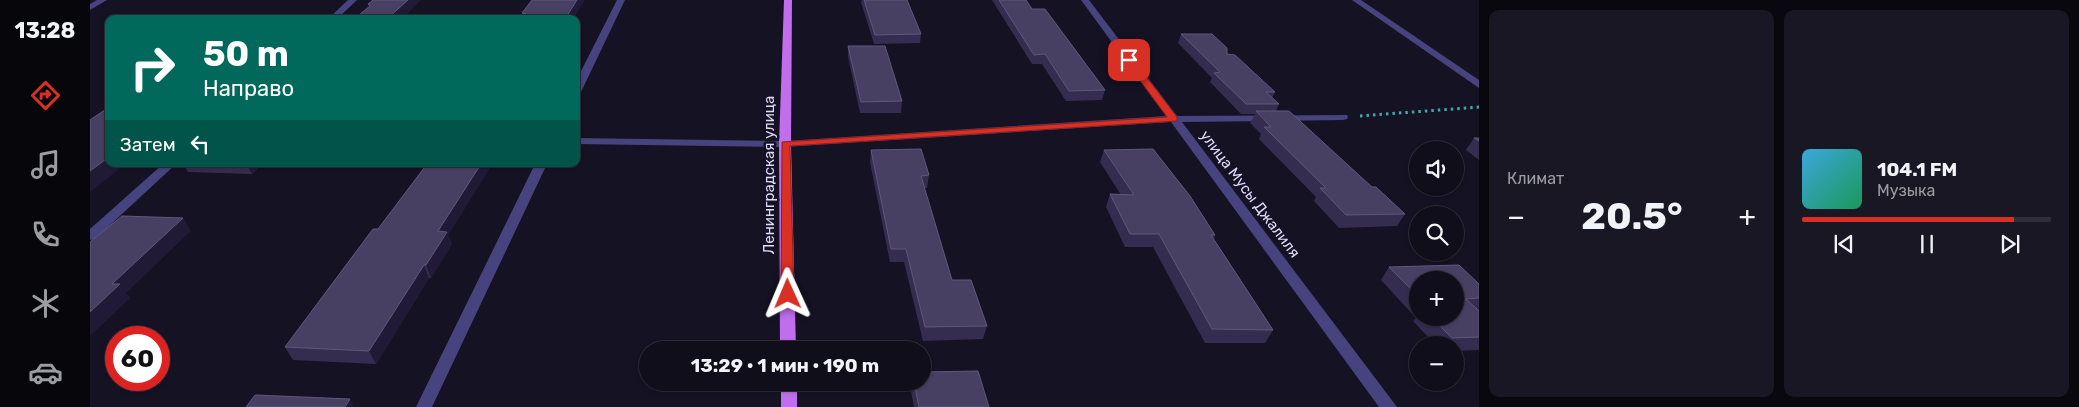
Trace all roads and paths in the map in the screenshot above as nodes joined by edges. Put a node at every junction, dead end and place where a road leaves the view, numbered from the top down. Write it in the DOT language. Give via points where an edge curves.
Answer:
graph roads {
  1 [pos="103,0"];
  2 [pos="353,0"];
  3 [pos="620,0"];
  4 [pos="788,0"];
  5 [pos="1084,0"];
  6 [pos="1356,0"];
  7 [pos="90,7"];
  8 [pos="336,15"];
  9 [pos="580,84"];
  10 [pos="1479,85"];
  11 [pos="1479,107"];
  12 [pos="1343,117"];
  13 [pos="1174,119"];
  14 [pos="580,141"];
  15 [pos="785,144"];
  16 [pos="167,167"];
  17 [pos="540,167"];
  18 [pos="90,236"];
  19 [pos="788,341"];
  20 [pos="789,391"];
  21 [pos="424,407"];
  22 [pos="789,407"];
  23 [pos="1389,407"];
  1 -- 7 [label="street"];
  2 -- 8 [label="street"];
  3 -- 9 [label="street"];
  4 -- 15 [label="main road, Ленинградская улица"];
  5 -- 13 [label="street, улица Мусы Джалиля"];
  6 -- 10 [label="street"];
  11 -- 12 [label="path"];
  12 -- 13 [label="street"];
  13 -- 15 [label="street"];
  13 -- 23 [label="street, улица Мусы Джалиля"];
  14 -- 15 [label="street"];
  15 -- 19 [label="main road, Ленинградская улица"];
  16 -- 18 [label="street"];
  17 -- 21 [label="street"];
  20 -- 22 [label="main road"];
}
